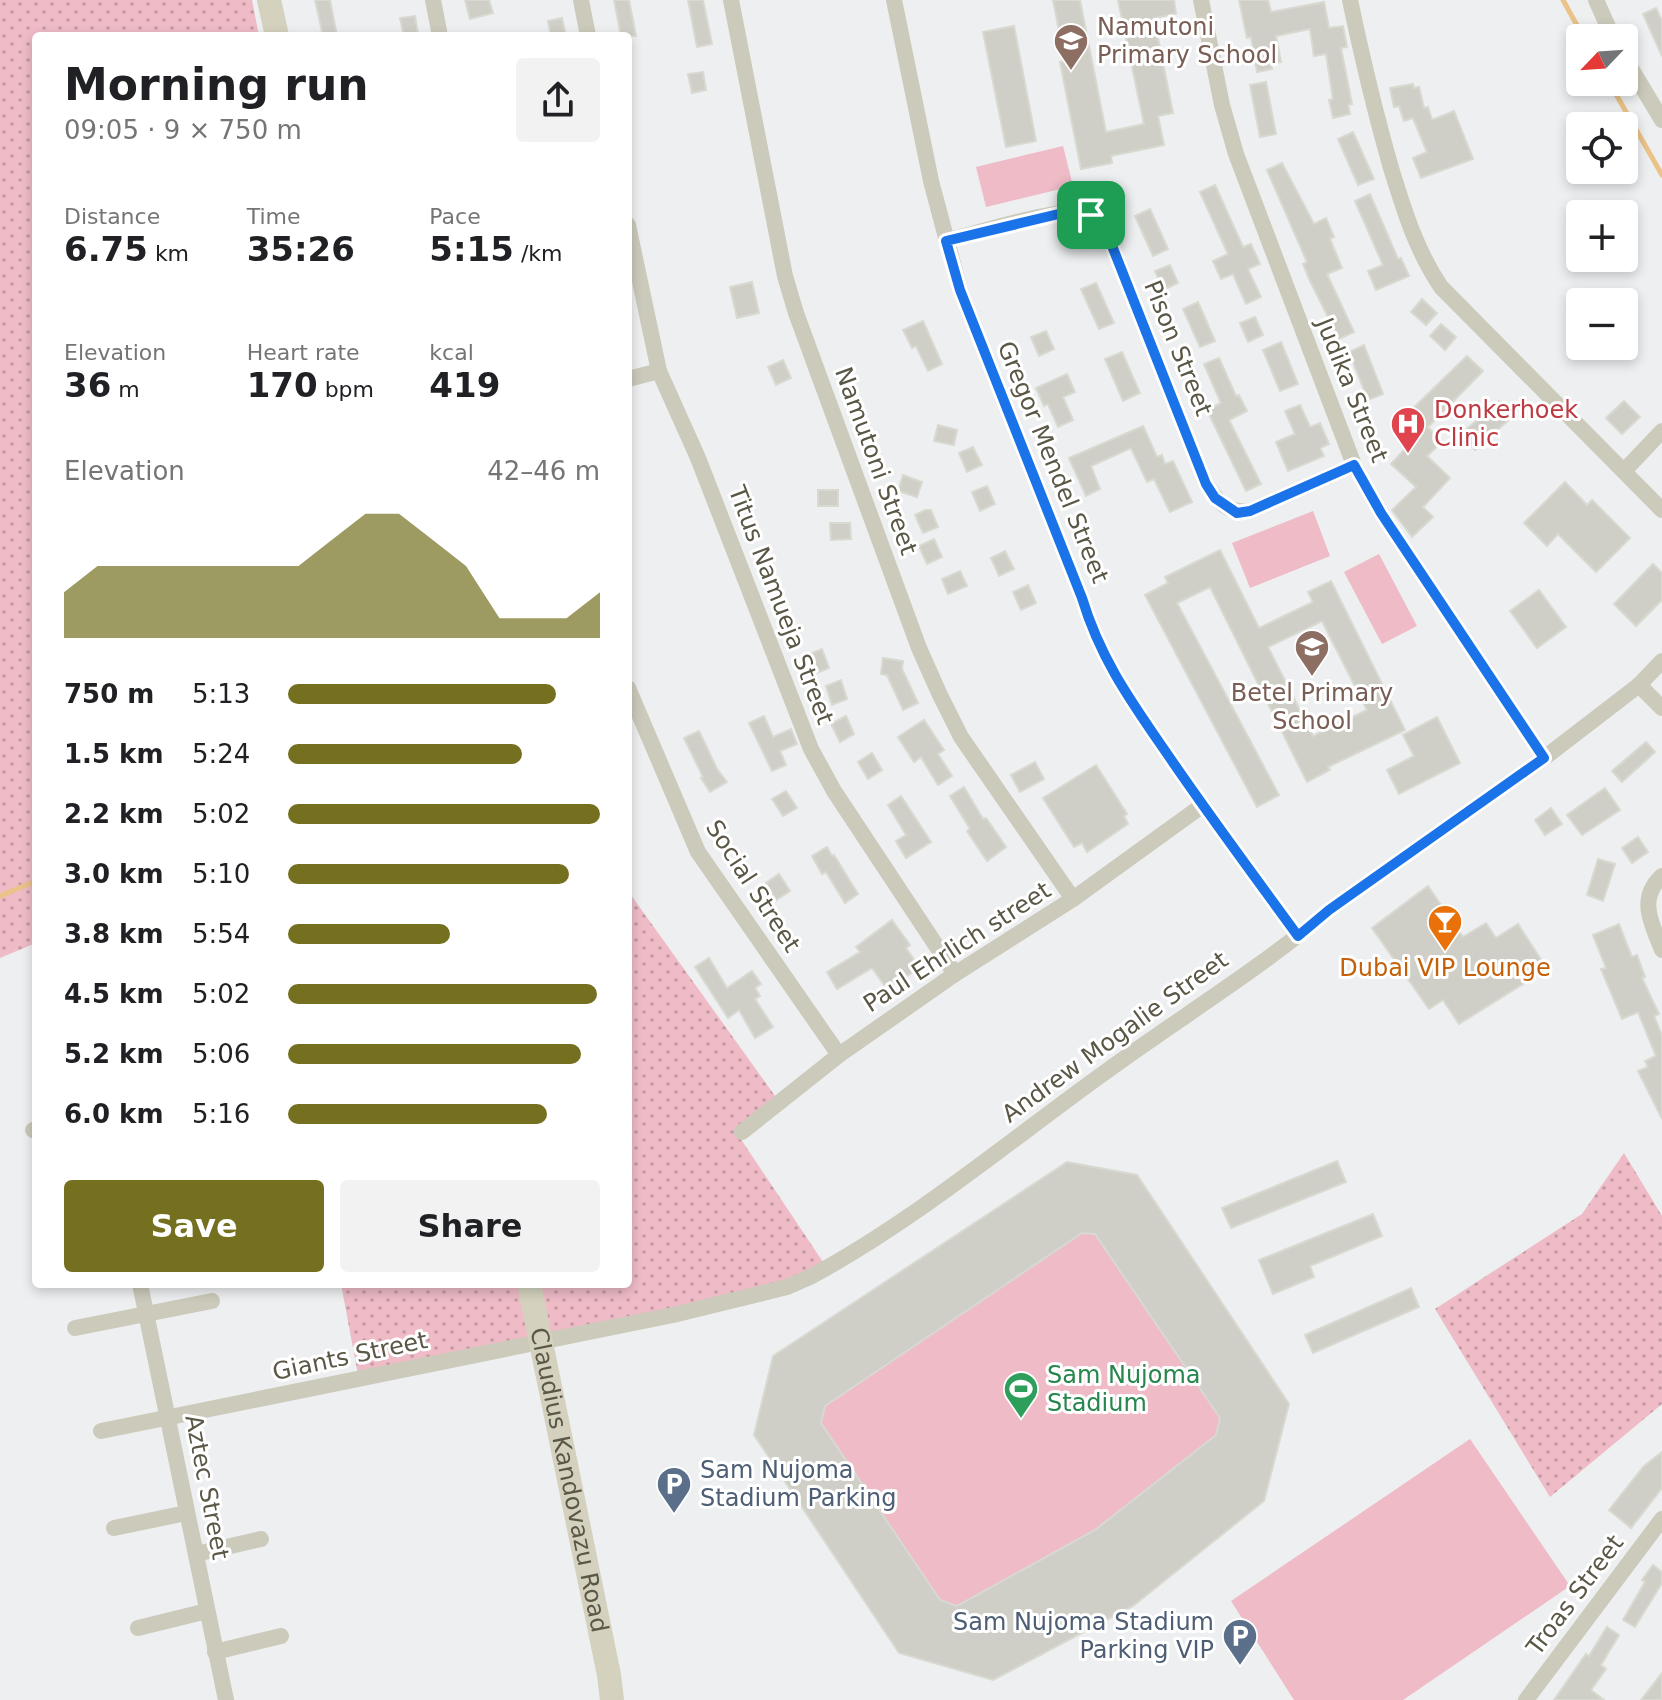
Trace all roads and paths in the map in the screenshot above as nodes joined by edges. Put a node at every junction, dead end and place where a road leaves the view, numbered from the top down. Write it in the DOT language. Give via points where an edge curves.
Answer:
graph roads {
  1 [pos="269,0"];
  2 [pos="433,0"];
  3 [pos="581,0"];
  4 [pos="731,0"];
  5 [pos="894,0"];
  6 [pos="1201,0"];
  7 [pos="1350,0"];
  8 [pos="1596,0"];
  9 [pos="1607,24"];
  10 [pos="276,32"];
  11 [pos="439,32"];
  12 [pos="587,32"];
  13 [pos="1638,80"];
  14 [pos="1662,120"];
  15 [pos="946,241"];
  16 [pos="632,244"];
  17 [pos="659,371"];
  18 [pos="632,378"];
  19 [pos="1662,431"];
  20 [pos="1354,465"];
  21 [pos="1625,470"];
  22 [pos="1662,510"];
  23 [pos="1662,661"];
  24 [pos="1639,685"];
  25 [pos="632,697"];
  26 [pos="1662,708"];
  27 [pos="1544,758"];
  28 [pos="1203,805"];
  29 [pos="1662,876"];
  30 [pos="1073,899"];
  31 [pos="1298,936"];
  32 [pos="1662,950"];
  33 [pos="955,974"];
  34 [pos="839,1055"];
  35 [pos="742,1132"];
  36 [pos="141,1288"];
  37 [pos="530,1288"];
  38 [pos="212,1301"];
  39 [pos="145,1314"];
  40 [pos="75,1328"];
  41 [pos="541,1340"];
  42 [pos="168,1417"];
  43 [pos="101,1431"];
  44 [pos="186,1513"];
  45 [pos="1662,1519"];
  46 [pos="114,1528"];
  47 [pos="261,1539"];
  48 [pos="196,1554"];
  49 [pos="207,1611"];
  50 [pos="598,1621"];
  51 [pos="138,1628"];
  52 [pos="281,1636"];
  53 [pos="215,1652"];
  54 [pos="226,1700"];
  55 [pos="597,1700"];
  56 [pos="614,1700"];
  57 [pos="1526,1700"];
  1 -- 10 [label="street"];
  2 -- 11 [label="street"];
  3 -- 12 [label="street"];
  4 -- 30 [label="street, Namutoni Street" via="785,276 919,648 961,737"];
  5 -- 15 [label="street, Gregor Mendel Street"];
  6 -- 20 [label="street, Judika Street" via="1236,154"];
  7 -- 21 [label="street" via="1370,98 1409,227 1430,270"];
  8 -- 9 [label="street"];
  13 -- 14 [label="street"];
  15 -- 20 [label="street, Pison Street" via="1067,212 1099,220 1206,484 1226,508 1250,511"];
  15 -- 28 [label="street, Gregor Mendel Street" via="968,312 1094,637"];
  16 -- 17 [label="street, Titus Namueja Street"];
  17 -- 18 [label="street"];
  17 -- 33 [label="street, Titus Namueja Street" via="811,749"];
  19 -- 21 [label="street"];
  20 -- 27 [label="street, Judika Street"];
  21 -- 22 [label="street"];
  23 -- 24 [label="street, Andrew Mogalie Street"];
  24 -- 26 [label="street"];
  24 -- 27 [label="street, Andrew Mogalie Street"];
  25 -- 34 [label="street, Social Street" via="698,852"];
  27 -- 31 [label="street, Andrew Mogalie Street"];
  28 -- 30 [label="street, Paul Ehrlich street"];
  28 -- 31 [label="street, Gregor Mendel Street"];
  29 -- 32 [label="street" via="1646,904"];
  30 -- 33 [label="street, Paul Ehrlich street"];
  31 -- 41 [label="street, Andrew Mogalie Street" via="940,1193 810,1277 762,1294"];
  33 -- 34 [label="street, Paul Ehrlich street"];
  34 -- 35 [label="street, Paul Ehrlich street"];
  36 -- 39 [label="street, Aztec Street"];
  37 -- 41 [label="street, Claudius Kandovazu Road"];
  38 -- 39 [label="street"];
  39 -- 40 [label="street"];
  39 -- 42 [label="street, Aztec Street"];
  41 -- 42 [label="street, Giants Street"];
  41 -- 50 [label="street, Claudius Kandovazu Road"];
  42 -- 43 [label="street, Giants Street"];
  42 -- 44 [label="street, Aztec Street"];
  44 -- 46 [label="street"];
  44 -- 48 [label="street, Aztec Street"];
  45 -- 57 [label="street, Troas Street"];
  47 -- 48 [label="street"];
  48 -- 49 [label="street, Aztec Street"];
  49 -- 51 [label="street"];
  49 -- 53 [label="street, Aztec Street"];
  50 -- 55 [label="street"];
  50 -- 56 [label="street, Claudius Kandovazu Road"];
  52 -- 53 [label="street"];
  53 -- 54 [label="street, Aztec Street"];
}
